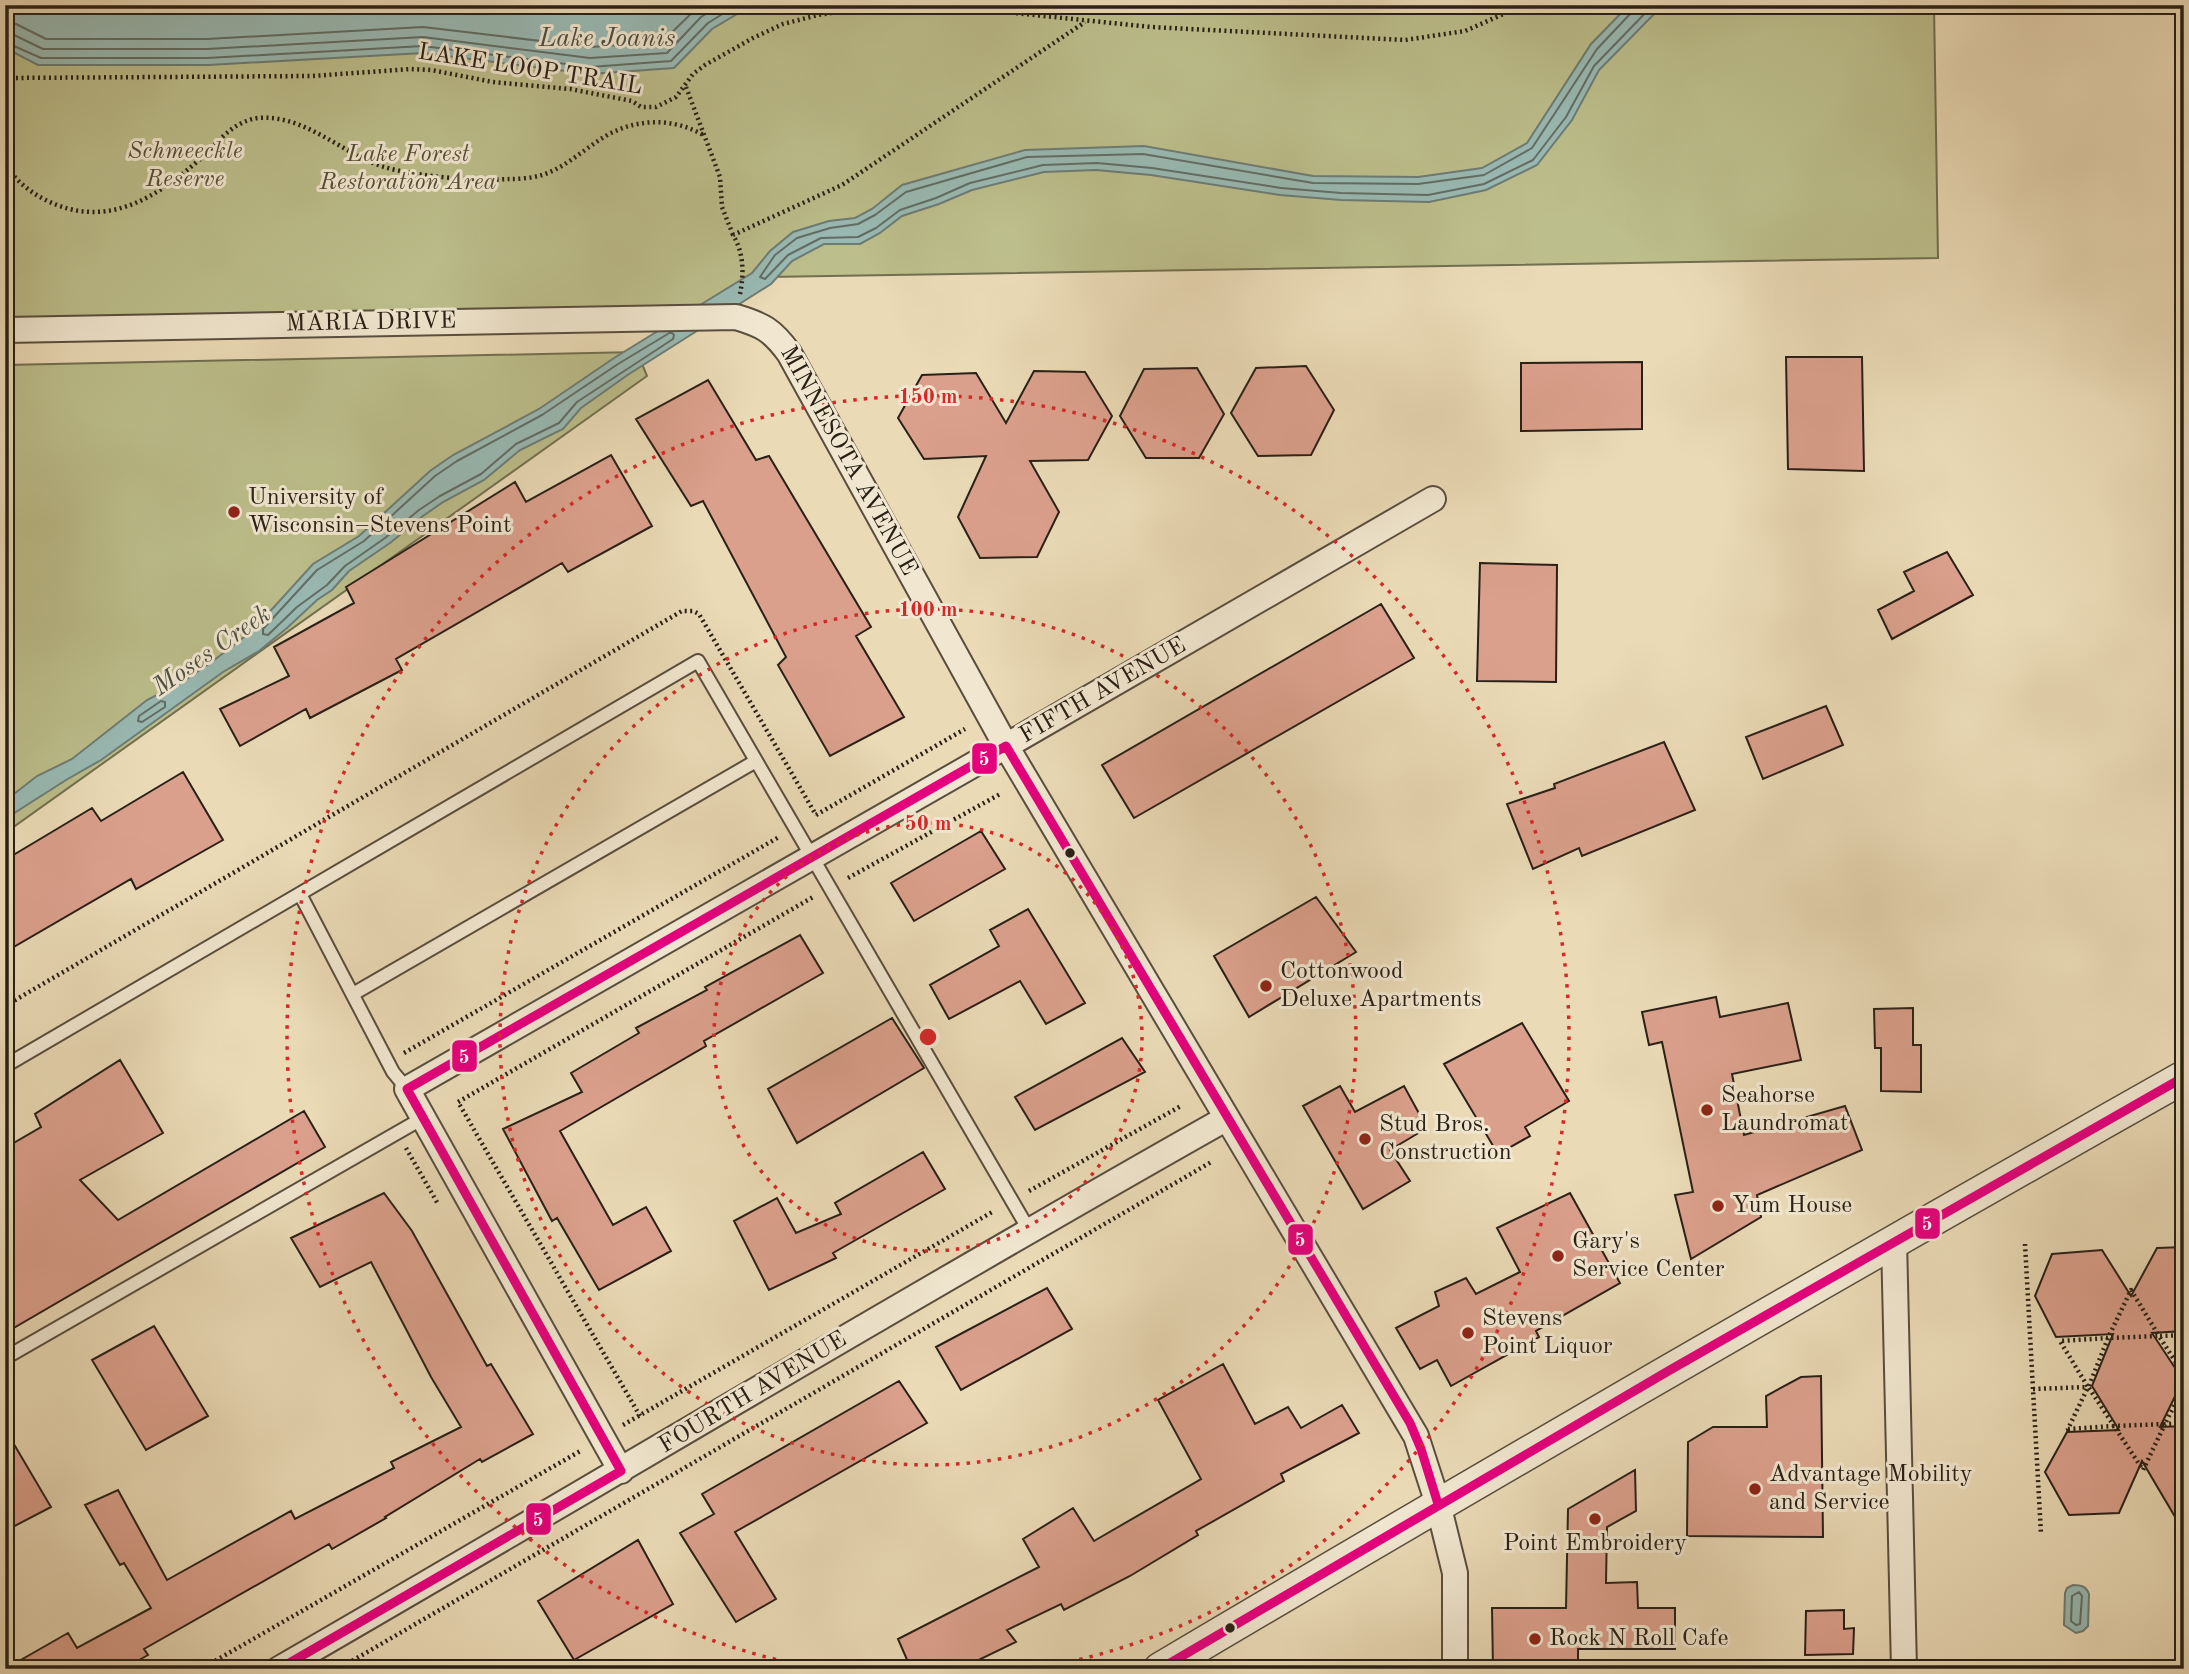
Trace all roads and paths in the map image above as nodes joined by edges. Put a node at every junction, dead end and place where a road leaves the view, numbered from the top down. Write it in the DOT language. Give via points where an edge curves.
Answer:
graph roads {
  1 [pos="1516,5"];
  2 [pos="1085,22"];
  3 [pos="5,78"];
  4 [pos="686,87"];
  5 [pos="705,136"];
  6 [pos="5,163"];
  7 [pos="733,235"];
  8 [pos="736,317"];
  9 [pos="5,330"];
  10 [pos="1433,499"];
  11 [pos="965,729"];
  12 [pos="1006,747"];
  13 [pos="756,761"];
  14 [pos="1002,793"];
  15 [pos="795,828"];
  16 [pos="812,858"];
  17 [pos="830,888"];
  18 [pos="300,894"];
  19 [pos="353,994"];
  20 [pos="388,1062"];
  21 [pos="5,1066"];
  22 [pos="2184,1077"];
  23 [pos="407,1089"];
  24 [pos="1181,1106"];
  25 [pos="423,1118"];
  26 [pos="1227,1118"];
  27 [pos="1213,1161"];
  28 [pos="1012,1201"];
  29 [pos="1029,1230"];
  30 [pos="1894,1240"];
  31 [pos="2025,1244"];
  32 [pos="2184,1335"];
  33 [pos="2159,1336"];
  34 [pos="2108,1338"];
  35 [pos="5,1358"];
  36 [pos="2184,1375"];
  37 [pos="2184,1386"];
  38 [pos="2088,1387"];
  39 [pos="2033,1389"];
  40 [pos="640,1416"];
  41 [pos="2184,1423"];
  42 [pos="2165,1424"];
  43 [pos="2114,1426"];
  44 [pos="601,1438"];
  45 [pos="621,1471"];
  46 [pos="1438,1504"];
  47 [pos="2040,1534"];
  48 [pos="201,1669"];
  49 [pos="279,1669"];
  50 [pos="338,1669"];
  51 [pos="1160,1669"];
  52 [pos="1455,1669"];
  53 [pos="1904,1669"];
  1 -- 2 [label="path, LAKE LOOP TRAIL" via="1465,31 1405,40"];
  2 -- 4 [label="path, LAKE LOOP TRAIL" via="956,7 857,9 818,15 783,24 723,52 694,74"];
  2 -- 7 [label="path" via="842,186"];
  3 -- 4 [label="path, LAKE LOOP TRAIL" via="312,76 411,69 570,89 632,101 641,107 656,107"];
  4 -- 5 [label="path"];
  5 -- 6 [label="path" via="678,123 624,127 541,176 482,180 384,167 295,123 281,118 253,119 240,123 161,188 117,211 96,214 75,212 44,200 10,173"];
  5 -- 7 [label="path"];
  7 -- 8 [label="path" via="740,246 744,277"];
  8 -- 9 [label="street, MARIA DRIVE"];
  8 -- 12 [label="street, MINNESOTA AVENUE" via="761,324 789,353"];
  10 -- 12 [label="street, FIFTH AVENUE"];
  11 -- 15 [label="path"];
  12 -- 16 [label="street, FIFTH AVENUE"];
  12 -- 26 [label="street, MINNESOTA AVENUE"];
  13 -- 15 [label="lane"];
  13 -- 18 [label="lane" via="698,662"];
  13 -- 19 [label="lane"];
  14 -- 17 [label="path"];
  15 -- 16 [label="lane"];
  15 -- 20 [label="path"];
  16 -- 17 [label="lane"];
  16 -- 23 [label="street, FIFTH AVENUE"];
  17 -- 28 [label="lane"];
  17 -- 40 [label="path" via="458,1102"];
  18 -- 19 [label="lane"];
  18 -- 21 [label="lane"];
  19 -- 20 [label="lane"];
  20 -- 23 [label="lane"];
  22 -- 30 [label="street"];
  23 -- 25 [label="street"];
  24 -- 28 [label="path"];
  25 -- 35 [label="lane"];
  25 -- 44 [label="street"];
  26 -- 29 [label="street, FOURTH AVENUE"];
  26 -- 46 [label="street, MINNESOTA AVENUE" via="1410,1423"];
  27 -- 50 [label="path"];
  28 -- 29 [label="lane"];
  28 -- 40 [label="path"];
  29 -- 45 [label="street, FOURTH AVENUE"];
  30 -- 46 [label="street"];
  30 -- 53 [label="street"];
  31 -- 39 [label="path"];
  32 -- 33 [label="path"];
  33 -- 34 [label="path"];
  33 -- 34 [label="path" via="2131,1290"];
  33 -- 36 [label="path"];
  34 -- 38 [label="path"];
  34 -- 38 [label="path" via="2060,1341"];
  37 -- 42 [label="path"];
  38 -- 39 [label="path"];
  38 -- 43 [label="path"];
  38 -- 43 [label="path" via="2068,1429"];
  39 -- 47 [label="path"];
  40 -- 44 [label="path"];
  41 -- 42 [label="path"];
  42 -- 43 [label="path"];
  42 -- 43 [label="path" via="2143,1469"];
  44 -- 45 [label="street"];
  44 -- 48 [label="path"];
  45 -- 49 [label="street, FOURTH AVENUE"];
  46 -- 51 [label="street"];
  46 -- 52 [label="street, MINNESOTA AVENUE" via="1455,1573"];
}
